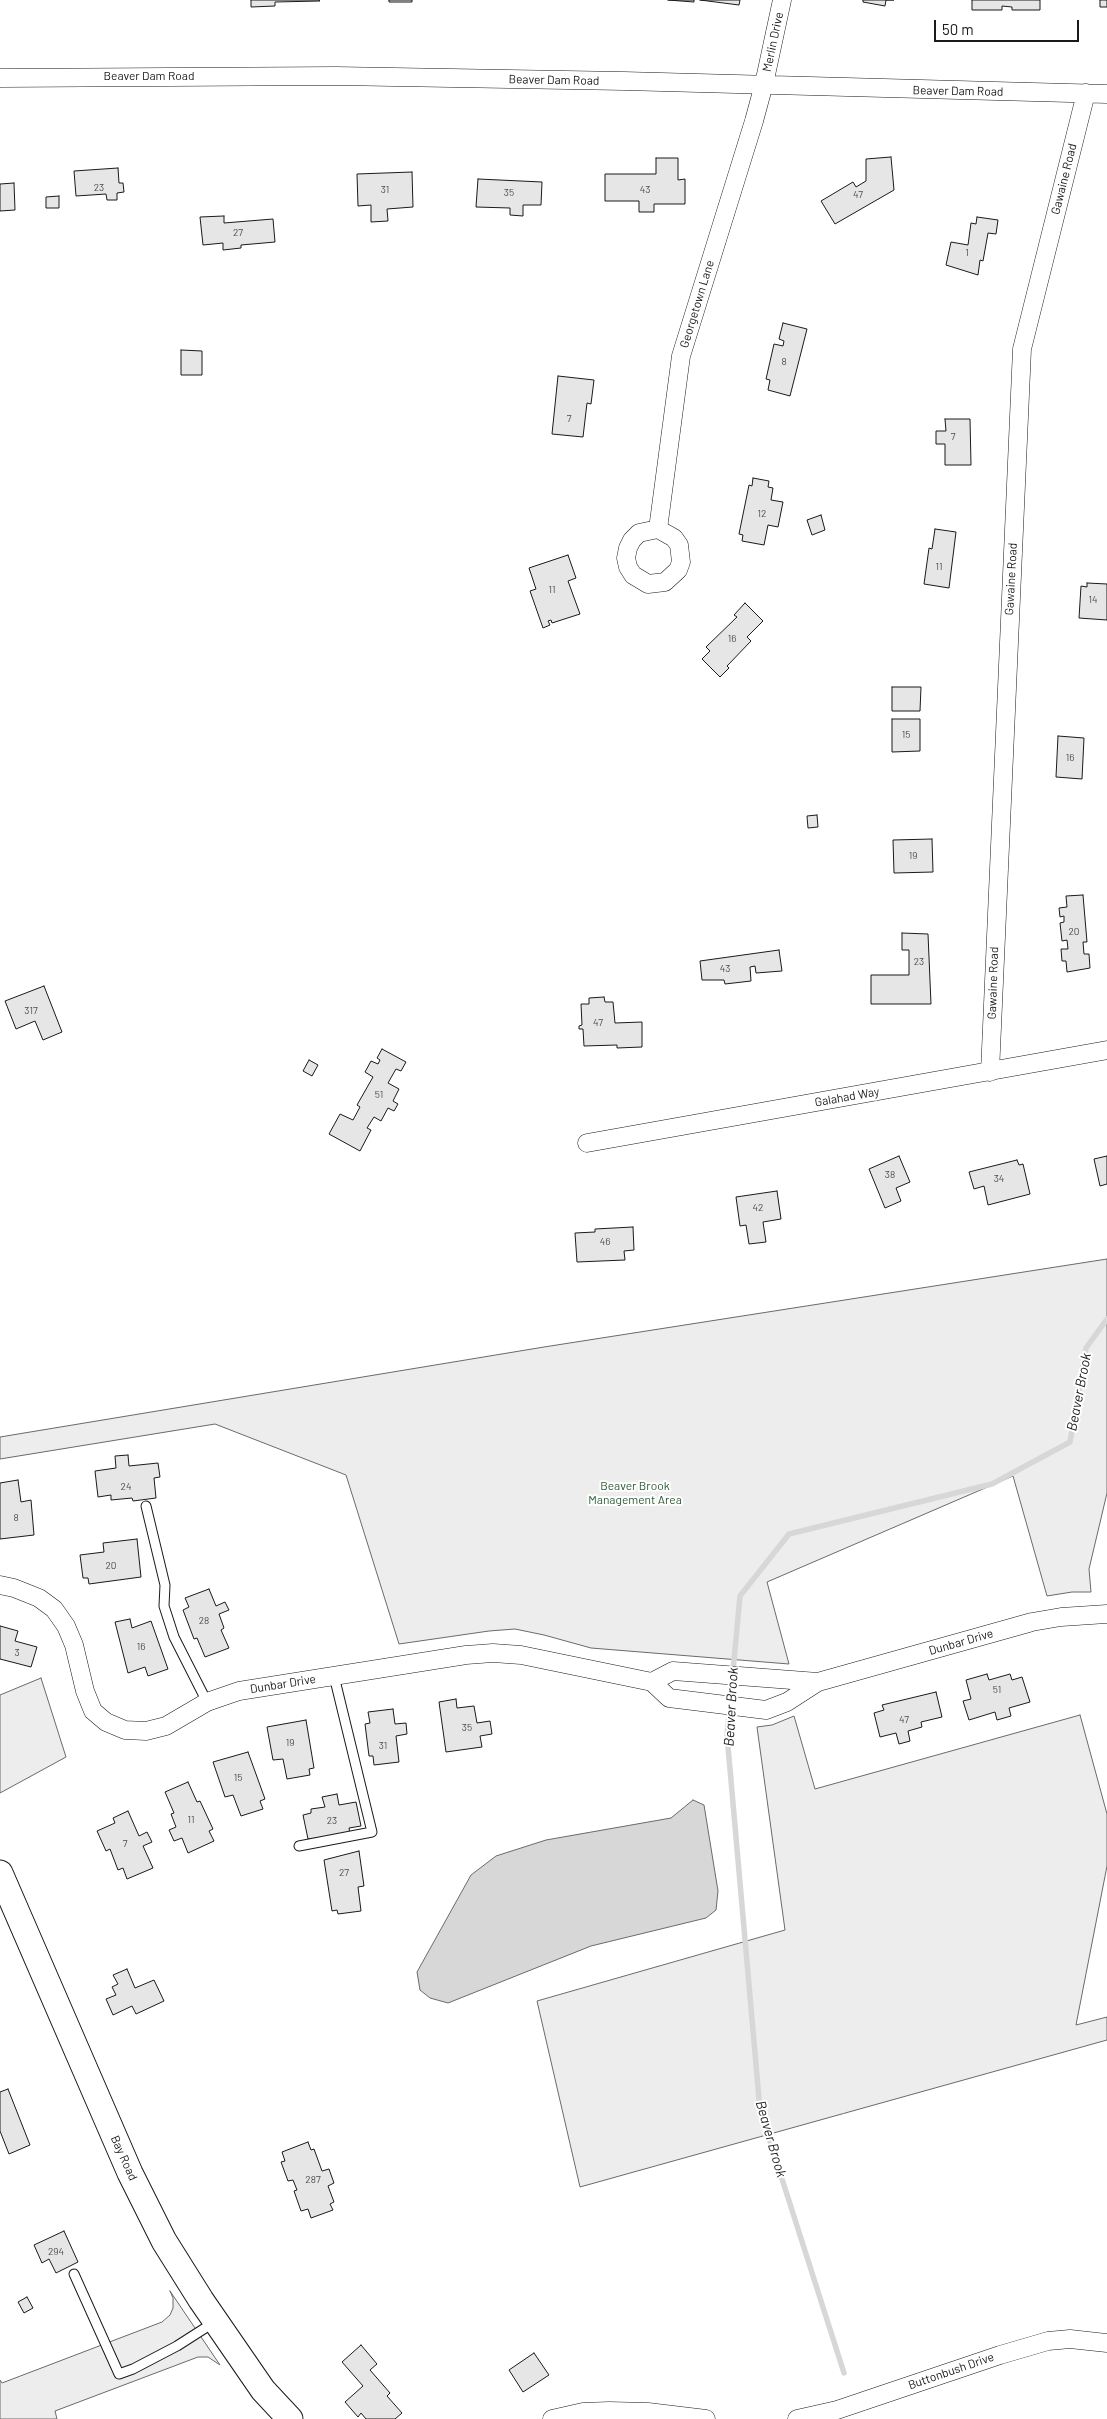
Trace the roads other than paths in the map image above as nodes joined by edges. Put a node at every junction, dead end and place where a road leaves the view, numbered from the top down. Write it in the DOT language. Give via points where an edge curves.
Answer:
graph roads {
  1 [pos="782,0"];
  2 [pos="0,78"];
  3 [pos="764,84"];
  4 [pos="1086,93"];
  5 [pos="1107,94"];
  6 [pos="658,529"];
  7 [pos="1107,1050"];
  8 [pos="990,1072"];
  9 [pos="587,1143"];
  10 [pos="146,1506"];
  11 [pos="0,1585"];
  12 [pos="1107,1614"];
  13 [pos="334,1676"];
  14 [pos="652,1682"];
  15 [pos="818,1682"];
  16 [pos="207,1702"];
  17 [pos="299,1846"];
  18 [pos="0,1873"];
  19 [pos="74,2274"];
  20 [pos="216,2321"];
  21 [pos="1107,2343"];
  22 [pos="290,2419"];
  23 [pos="552,2419"];
  24 [pos="706,2419"];
  25 [pos="797,2419"];
  1 -- 3 [label="street, Merlin Drive"];
  2 -- 3 [label="street, Beaver Dam Road" via="336,76"];
  3 -- 4 [label="street, Beaver Dam Road"];
  3 -- 6 [label="street, Georgetown Lane" via="682,356"];
  4 -- 5 [label="street, Beaver Dam Road"];
  4 -- 8 [label="street, Gawaine Road" via="1022,349"];
  7 -- 8 [label="street, Galahad Way"];
  8 -- 9 [label="street, Galahad Way"];
  10 -- 16 [label="lane" via="165,1585 164,1606 174,1637"];
  11 -- 16 [label="street, Dunbar Drive" via="39,1598 54,1609 74,1645 93,1711 106,1722 125,1730 146,1731 166,1726"];
  12 -- 15 [label="street, Dunbar Drive" via="1032,1622"];
  13 -- 14 [label="street, Dunbar Drive" via="493,1653 521,1655"];
  13 -- 16 [label="street, Dunbar Drive" via="239,1691"];
  13 -- 17 [label="lane" via="372,1832"];
  14 -- 15 [label="street, Dunbar Drive" via="674,1671"];
  14 -- 15 [label="street, Dunbar Drive" via="669,1698 766,1710 787,1702"];
  18 -- 20 [label="main road, Bay Road" via="152,2219"];
  19 -- 20 [label="lane" via="119,2374 177,2346"];
  20 -- 22 [label="main road, Bay Road" via="264,2390"];
  21 -- 25 [label="street, Buttonbush Drive" via="1070,2339 1048,2341 837,2410"];
  23 -- 24 [label="street" via="583,2412 609,2411"];
}
